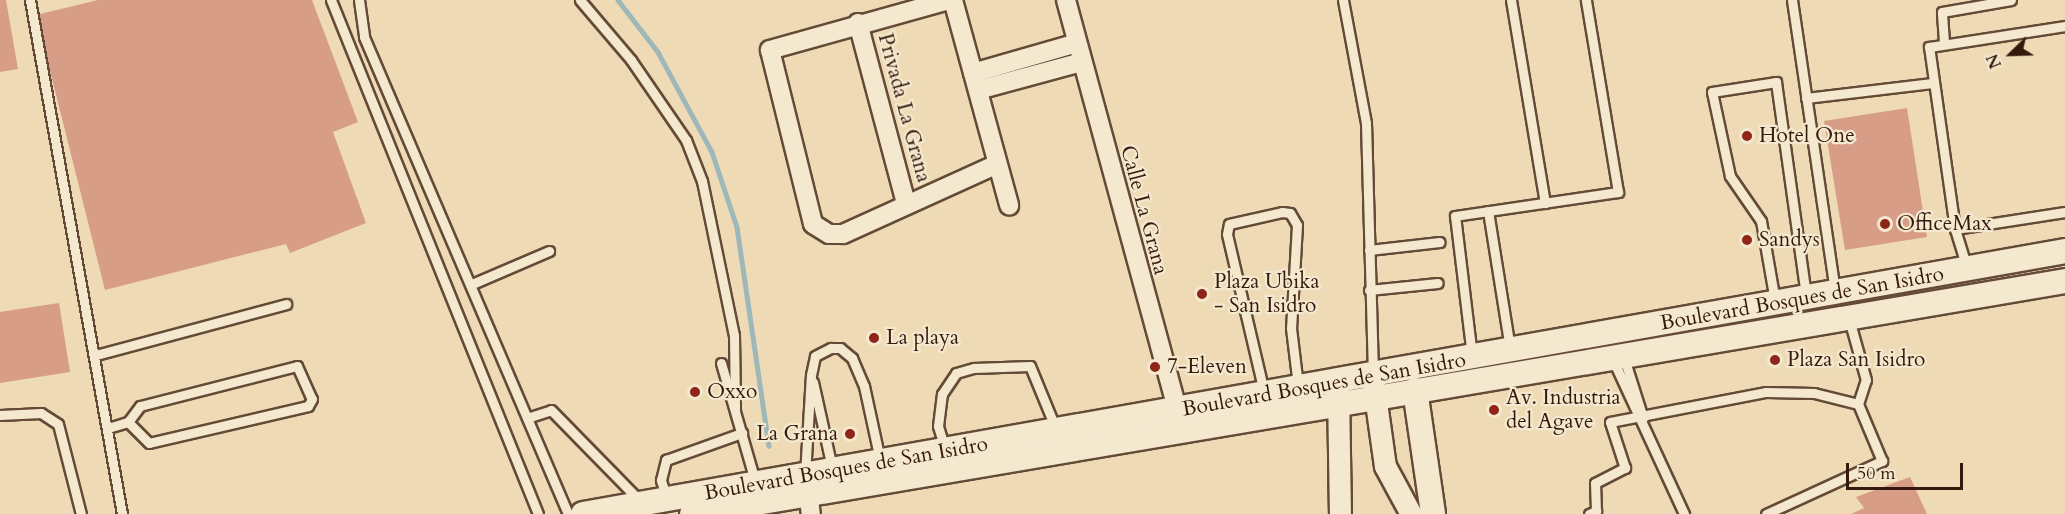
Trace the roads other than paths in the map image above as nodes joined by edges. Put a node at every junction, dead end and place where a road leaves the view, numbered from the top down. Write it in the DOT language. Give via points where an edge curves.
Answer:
graph roads {
  1 [pos="30,0"];
  2 [pos="331,0"];
  3 [pos="359,0"];
  4 [pos="580,0"];
  5 [pos="951,0"];
  6 [pos="1066,0"];
  7 [pos="1343,0"];
  8 [pos="1511,0"];
  9 [pos="1586,0"];
  10 [pos="1792,0"];
  11 [pos="2011,0"];
  12 [pos="858,23"];
  13 [pos="2065,26"];
  14 [pos="1944,42"];
  15 [pos="1077,43"];
  16 [pos="1082,62"];
  17 [pos="975,81"];
  18 [pos="1932,83"];
  19 [pos="1806,98"];
  20 [pos="997,164"];
  21 [pos="1545,203"];
  22 [pos="906,204"];
  23 [pos="1010,205"];
  24 [pos="1488,211"];
  25 [pos="2065,212"];
  26 [pos="1955,229"];
  27 [pos="1440,242"];
  28 [pos="1369,250"];
  29 [pos="549,251"];
  30 [pos="2065,251"];
  31 [pos="1967,270"];
  32 [pos="2065,281"];
  33 [pos="1438,282"];
  34 [pos="472,284"];
  35 [pos="1369,290"];
  36 [pos="1835,290"];
  37 [pos="1806,295"];
  38 [pos="1970,296"];
  39 [pos="1775,301"];
  40 [pos="286,304"];
  41 [pos="1848,316"];
  42 [pos="1511,352"];
  43 [pos="96,355"];
  44 [pos="1618,356"];
  45 [pos="1473,358"];
  46 [pos="721,363"];
  47 [pos="811,375"];
  48 [pos="1374,387"];
  49 [pos="1298,389"];
  50 [pos="1415,390"];
  51 [pos="1338,393"];
  52 [pos="1265,395"];
  53 [pos="1858,404"];
  54 [pos="735,409"];
  55 [pos="0,415"];
  56 [pos="1641,416"];
  57 [pos="530,417"];
  58 [pos="1180,420"];
  59 [pos="128,422"];
  60 [pos="108,428"];
  61 [pos="1057,431"];
  62 [pos="742,433"];
  63 [pos="946,451"];
  64 [pos="880,462"];
  65 [pos="832,470"];
  66 [pos="807,484"];
  67 [pos="759,500"];
  68 [pos="667,501"];
  69 [pos="644,505"];
  70 [pos="81,514"];
  71 [pos="122,514"];
  72 [pos="538,514"];
  73 [pos="568,514"];
  74 [pos="582,514"];
  75 [pos="692,514"];
  76 [pos="1340,514"];
  77 [pos="1411,514"];
  78 [pos="1433,514"];
  79 [pos="1589,514"];
  80 [pos="1684,514"];
  81 [pos="1766,514"];
  1 -- 43 [label="lane"];
  2 -- 72 [label="lane"];
  3 -- 34 [label="lane" via="364,37"];
  4 -- 54 [label="lane" via="631,60 686,140 702,181 734,335"];
  5 -- 12 [label="street"];
  5 -- 17 [label="street"];
  6 -- 15 [label="street, Calle La Grana"];
  7 -- 28 [label="lane" via="1366,123"];
  8 -- 21 [label="lane"];
  9 -- 21 [label="lane" via="1618,192"];
  10 -- 19 [label="lane"];
  11 -- 14 [label="lane" via="1942,12"];
  12 -- 22 [label="street, Privada La Grana"];
  12 -- 22 [label="street" via="770,50 813,224 829,234 843,234"];
  13 -- 14 [label="lane"];
  14 -- 18 [label="lane" via="1929,47"];
  15 -- 16 [label="street, Calle La Grana"];
  15 -- 17 [label="street"];
  16 -- 17 [label="street"];
  16 -- 58 [label="street, Calle La Grana"];
  17 -- 20 [label="street"];
  18 -- 19 [label="lane"];
  18 -- 26 [label="lane"];
  19 -- 36 [label="lane"];
  20 -- 22 [label="street"];
  20 -- 23 [label="street"];
  21 -- 24 [label="lane"];
  24 -- 42 [label="lane"];
  24 -- 45 [label="lane" via="1455,216"];
  25 -- 26 [label="lane"];
  26 -- 31 [label="lane"];
  27 -- 28 [label="lane"];
  28 -- 35 [label="lane"];
  29 -- 34 [label="lane"];
  30 -- 31 [label="main road, Boulevard Bosques de San Isidro"];
  31 -- 36 [label="main road, Boulevard Bosques de San Isidro"];
  31 -- 38 [label="main road"];
  32 -- 38 [label="main road, Boulevard Bosques de San Isidro"];
  33 -- 35 [label="lane"];
  34 -- 57 [label="lane"];
  35 -- 48 [label="lane"];
  36 -- 37 [label="main road, Boulevard Bosques de San Isidro"];
  37 -- 39 [label="main road, Boulevard Bosques de San Isidro"];
  37 -- 39 [label="lane" via="1776,82 1712,92 1730,176 1761,220"];
  38 -- 41 [label="main road, Boulevard Bosques de San Isidro"];
  39 -- 42 [label="main road, Boulevard Bosques de San Isidro"];
  40 -- 43 [label="lane"];
  41 -- 44 [label="main road, Boulevard Bosques de San Isidro"];
  41 -- 53 [label="lane" via="1866,380"];
  42 -- 45 [label="main road, Boulevard Bosques de San Isidro"];
  43 -- 60 [label="lane"];
  44 -- 50 [label="main road, Boulevard Bosques de San Isidro"];
  44 -- 56 [label="lane"];
  45 -- 48 [label="main road, Boulevard Bosques de San Isidro"];
  46 -- 54 [label="lane"];
  47 -- 64 [label="lane" via="815,356 823,351 840,348 852,358 864,386"];
  47 -- 65 [label="lane"];
  47 -- 66 [label="lane"];
  48 -- 50 [label="main road, Boulevard Bosques de San Isidro"];
  48 -- 51 [label="main road, Boulevard Bosques de San Isidro"];
  48 -- 77 [label="street" via="1385,466"];
  49 -- 51 [label="main road, Boulevard Bosques de San Isidro"];
  49 -- 52 [label="main road, Boulevard Bosques de San Isidro"];
  49 -- 52 [label="lane" via="1291,328 1297,225 1290,213 1282,212 1229,224 1227,234"];
  50 -- 78 [label="main road"];
  51 -- 58 [label="main road, Boulevard Bosques de San Isidro"];
  51 -- 76 [label="street"];
  52 -- 58 [label="main road, Boulevard Bosques de San Isidro"];
  53 -- 56 [label="lane" via="1814,393 1766,392"];
  53 -- 81 [label="lane" via="1882,461"];
  54 -- 62 [label="lane"];
  55 -- 70 [label="lane" via="41,413 58,424"];
  56 -- 79 [label="lane" via="1610,422 1625,468 1595,483 1596,511"];
  56 -- 80 [label="lane"];
  57 -- 69 [label="lane" via="551,410"];
  57 -- 73 [label="lane"];
  58 -- 61 [label="main road, Boulevard Bosques de San Isidro"];
  58 -- 66 [label="main road, Boulevard Bosques de San Isidro"];
  59 -- 59 [label="lane" via="140,406 297,366 312,399 308,406 149,443"];
  59 -- 60 [label="lane"];
  60 -- 71 [label="lane"];
  61 -- 63 [label="main road, Boulevard Bosques de San Isidro"];
  61 -- 63 [label="lane" via="1030,366 974,368 956,373 942,394 938,426"];
  62 -- 67 [label="lane"];
  62 -- 68 [label="lane" via="666,460 661,480"];
  63 -- 64 [label="main road, Boulevard Bosques de San Isidro"];
  64 -- 65 [label="main road, Boulevard Bosques de San Isidro"];
  65 -- 66 [label="main road, Boulevard Bosques de San Isidro"];
  66 -- 67 [label="main road, Boulevard Bosques de San Isidro"];
  67 -- 68 [label="main road, Boulevard Bosques de San Isidro"];
  67 -- 75 [label="main road, Boulevard Bosques de San Isidro"];
  68 -- 69 [label="main road, Boulevard Bosques de San Isidro"];
  69 -- 74 [label="main road, Boulevard Bosques de San Isidro"];
}
